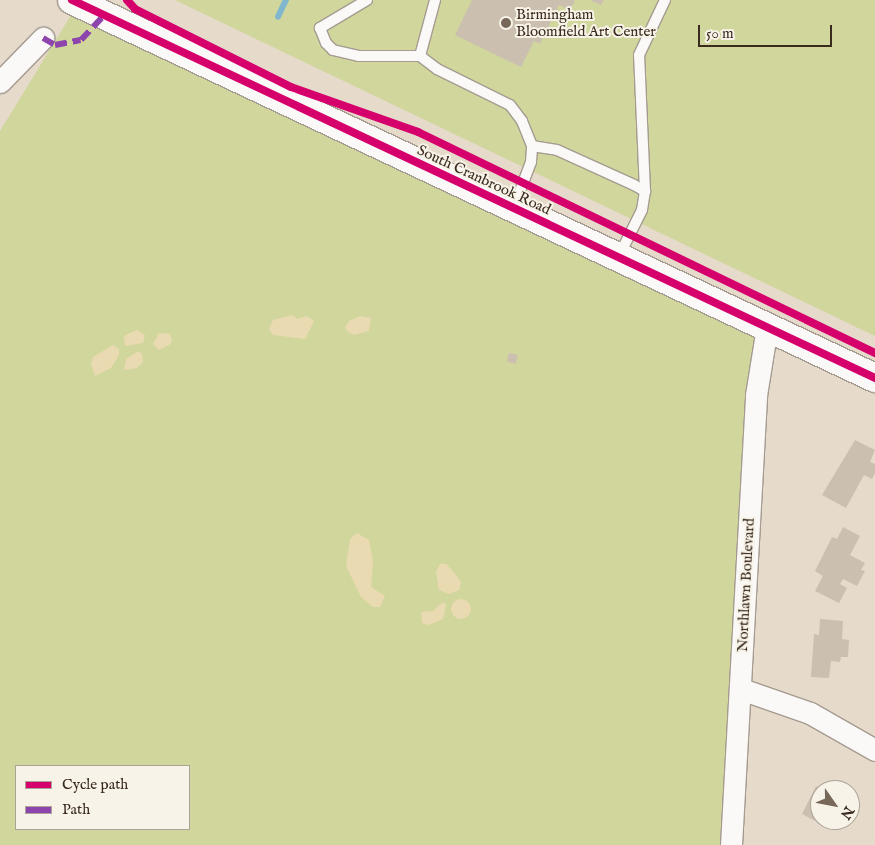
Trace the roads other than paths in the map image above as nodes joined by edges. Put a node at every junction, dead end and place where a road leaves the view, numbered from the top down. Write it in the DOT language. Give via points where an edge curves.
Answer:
graph roads {
  1 [pos="367,0"];
  2 [pos="436,0"];
  3 [pos="665,0"];
  4 [pos="79,2"];
  5 [pos="44,38"];
  6 [pos="420,56"];
  7 [pos="0,82"];
  8 [pos="532,146"];
  9 [pos="645,191"];
  10 [pos="513,208"];
  11 [pos="618,257"];
  12 [pos="767,327"];
  13 [pos="875,378"];
  14 [pos="741,689"];
  15 [pos="875,750"];
  16 [pos="731,845"];
  1 -- 6 [label="lane" via="320,28 326,43 333,50 358,56"];
  2 -- 6 [label="lane"];
  3 -- 9 [label="lane" via="639,55"];
  4 -- 10 [label="street, South Cranbrook Road"];
  5 -- 7 [label="street"];
  6 -- 8 [label="lane" via="437,69 510,105 522,121"];
  8 -- 9 [label="lane" via="556,150"];
  8 -- 10 [label="lane" via="531,162"];
  9 -- 11 [label="lane" via="642,210"];
  10 -- 11 [label="street, South Cranbrook Road"];
  11 -- 12 [label="street, South Cranbrook Road"];
  12 -- 13 [label="street, South Cranbrook Road"];
  12 -- 14 [label="street, Northlawn Boulevard" via="756,395"];
  14 -- 15 [label="street" via="801,709"];
  14 -- 16 [label="street, Northlawn Boulevard"];
}
